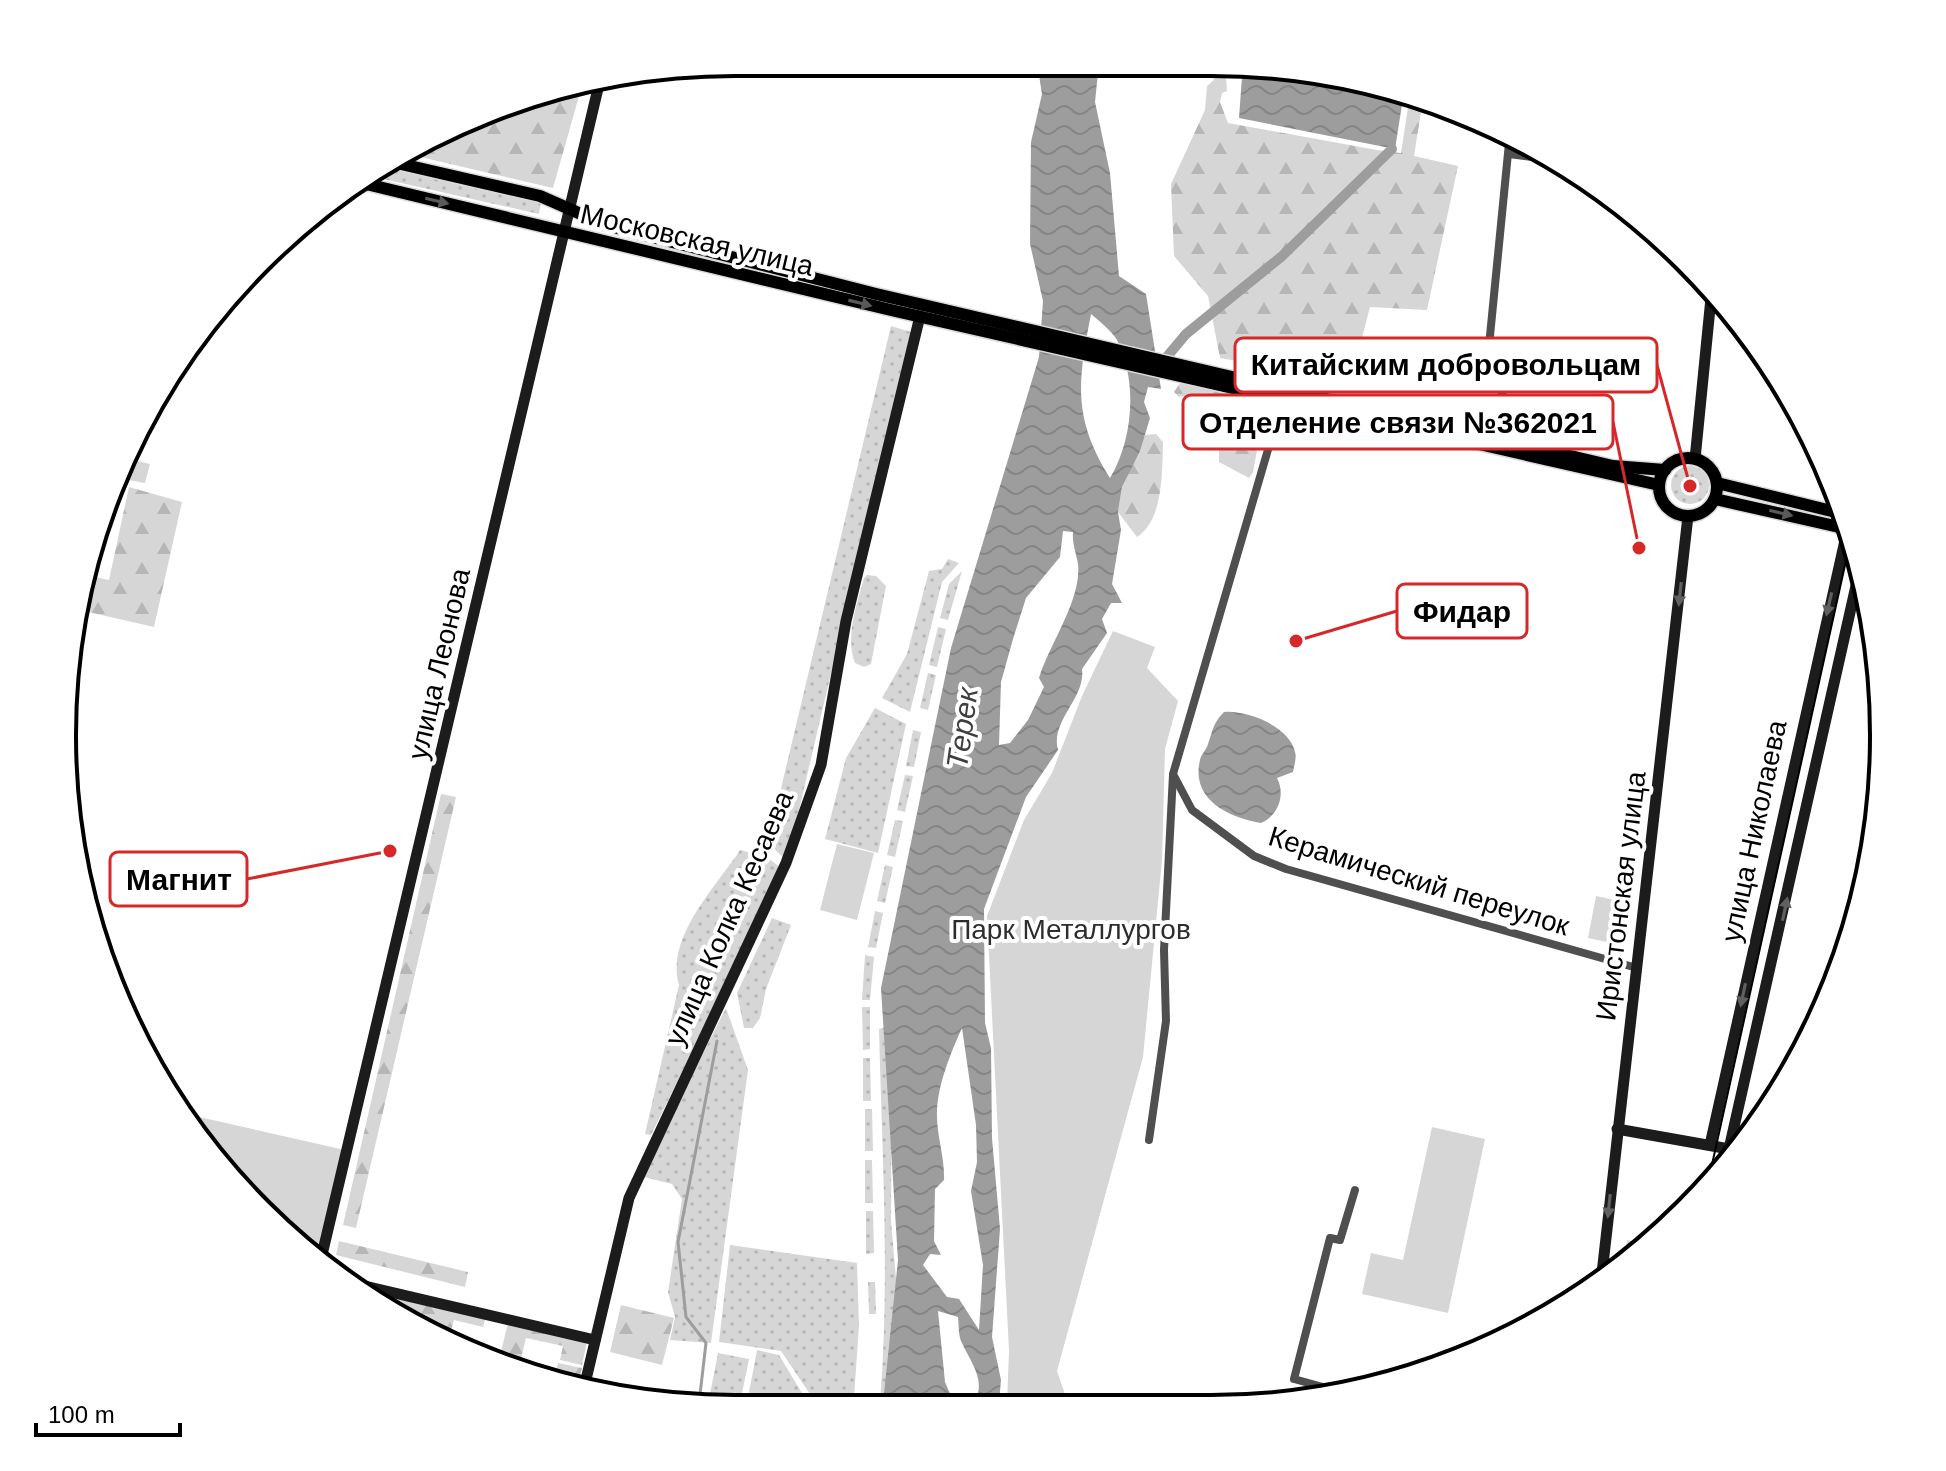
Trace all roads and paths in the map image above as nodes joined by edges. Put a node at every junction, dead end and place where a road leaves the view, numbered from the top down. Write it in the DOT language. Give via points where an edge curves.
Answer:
graph roads {
  1 [pos="598,91"];
  2 [pos="1509,148"];
  3 [pos="1509,154"];
  4 [pos="1525,156"];
  5 [pos="405,165"];
  6 [pos="372,185"];
  7 [pos="571,209"];
  8 [pos="566,234"];
  9 [pos="1710,306"];
  10 [pos="920,316"];
  11 [pos="1024,334"];
  12 [pos="1211,378"];
  13 [pos="1278,399"];
  14 [pos="1497,439"];
  15 [pos="1695,459"];
  16 [pos="1665,470"];
  17 [pos="1717,483"];
  18 [pos="1659,485"];
  19 [pos="1715,499"];
  20 [pos="1830,511"];
  21 [pos="1688,516"];
  22 [pos="1835,525"];
  23 [pos="1843,550"];
  24 [pos="1854,594"];
  25 [pos="1173,774"];
  26 [pos="1637,968"];
  27 [pos="1617,1129"];
  28 [pos="1737,1133"];
  29 [pos="1149,1140"];
  30 [pos="1710,1145"];
  31 [pos="1725,1148"];
  32 [pos="1355,1190"];
  33 [pos="323,1250"];
  34 [pos="1603,1266"];
  35 [pos="377,1289"];
  36 [pos="595,1340"];
  37 [pos="586,1378"];
  38 [pos="1318,1386"];
  1 -- 7 [label="street, улица Леонова"];
  2 -- 3 [label="street"];
  3 -- 4 [label="street"];
  3 -- 14 [label="street" via="1488,356 1505,401"];
  5 -- 7 [label="main road, Московская улица" via="540,196"];
  6 -- 8 [label="main road, Московская улица, one-way"];
  7 -- 8 [label="street, улица Леонова"];
  7 -- 11 [label="main road, Московская улица" via="606,225"];
  8 -- 10 [label="main road, Московская улица, one-way"];
  8 -- 33 [label="street, улица Леонова"];
  9 -- 15 [label="street"];
  10 -- 11 [label="main road, Московская улица"];
  10 -- 36 [label="street, улица Колка Кесаева" via="852,591 821,765 786,863 629,1198"];
  11 -- 12 [label="main road"];
  12 -- 13 [label="main road"];
  12 -- 14 [label="main road"];
  13 -- 18 [label="main road"];
  13 -- 25 [label="street" via="1277,419"];
  14 -- 16 [label="main road" via="1613,466"];
  15 -- 16 [label="main road"];
  15 -- 17 [label="main road" via="1710,468"];
  16 -- 18 [label="main road"];
  17 -- 19 [label="main road"];
  17 -- 20 [label="main road"];
  18 -- 21 [label="main road" via="1664,503"];
  19 -- 21 [label="main road" via="1704,511"];
  19 -- 22 [label="main road, one-way"];
  21 -- 26 [label="street, Иристонская улица, one-way"];
  23 -- 30 [label="street, улица Николаева, one-way"];
  28 -- 24 [label="street, улица Николаева, one-way"];
  25 -- 26 [label="street, Керамический переулок" via="1192,810 1254,856"];
  25 -- 29 [label="street" via="1164,950 1166,1021"];
  26 -- 27 [label="street, Иристонская улица"];
  27 -- 30 [label="street"];
  27 -- 34 [label="street, Иристонская улица, one-way"];
  30 -- 31 [label="street"];
  32 -- 38 [label="street" via="1340,1240 1330,1238 1294,1379"];
  35 -- 36 [label="street"];
  36 -- 37 [label="street, улица Колка Кесаева"];
}
